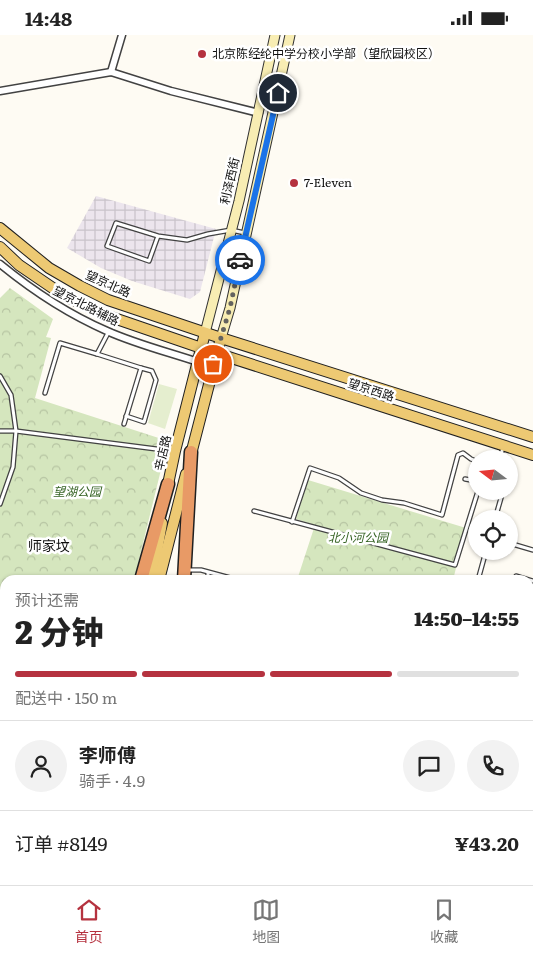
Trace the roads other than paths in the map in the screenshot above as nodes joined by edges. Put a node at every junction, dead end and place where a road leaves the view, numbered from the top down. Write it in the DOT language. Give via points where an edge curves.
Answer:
graph roads {
  1 [pos="122,35"];
  2 [pos="276,35"];
  3 [pos="290,35"];
  4 [pos="111,72"];
  5 [pos="0,91"];
  6 [pos="259,113"];
  7 [pos="0,228"];
  8 [pos="231,230"];
  9 [pos="246,233"];
  10 [pos="158,236"];
  11 [pos="0,247"];
  12 [pos="0,264"];
  13 [pos="109,332"];
  14 [pos="206,333"];
  15 [pos="220,337"];
  16 [pos="202,348"];
  17 [pos="216,353"];
  18 [pos="97,355"];
  19 [pos="198,362"];
  20 [pos="141,367"];
  21 [pos="0,376"];
  22 [pos="46,393"];
  23 [pos="126,417"];
  24 [pos="124,424"];
  25 [pos="0,431"];
  26 [pos="16,431"];
  27 [pos="533,437"];
  28 [pos="503,446"];
  29 [pos="502,450"];
  30 [pos="175,451"];
  31 [pos="192,452"];
  32 [pos="533,455"];
  33 [pos="468,456"];
  34 [pos="168,484"];
  35 [pos="475,500"];
  36 [pos="0,504"];
  37 [pos="254,511"];
  38 [pos="292,521"];
  39 [pos="518,546"];
  40 [pos="533,550"];
  41 [pos="484,560"];
  42 [pos="208,573"];
  43 [pos="142,575"];
  44 [pos="153,575"];
  45 [pos="161,575"];
  46 [pos="184,575"];
  47 [pos="217,575"];
  48 [pos="479,575"];
  1 -- 4 [label="street"];
  2 -- 6 [label="street, 利泽西街"];
  3 -- 9 [label="street"];
  4 -- 5 [label="street"];
  4 -- 6 [label="street"];
  6 -- 8 [label="street, 利泽西街"];
  7 -- 14 [label="main road, 望京北路" via="50,268 96,294"];
  8 -- 9 [label="lane"];
  8 -- 10 [label="lane" via="187,240"];
  8 -- 14 [label="street, 利泽西街"];
  9 -- 15 [label="street" via="230,308"];
  10 -- 10 [label="lane" via="116,223 107,246 148,261"];
  11 -- 16 [label="main road" via="34,275 79,304"];
  12 -- 13 [label="street, 望京北路辅路" via="61,308"];
  13 -- 18 [label="lane"];
  13 -- 19 [label="street, 望京北路辅路"];
  14 -- 15 [label="main road, 望京北路"];
  14 -- 16 [label="main road, 辛店路"];
  15 -- 17 [label="main road"];
  15 -- 27 [label="main road, 望京西路"];
  16 -- 17 [label="main road, 望京西路"];
  16 -- 19 [label="main road, 辛店路"];
  17 -- 28 [label="main road, 望京西路"];
  17 -- 31 [label="main road"];
  18 -- 20 [label="lane"];
  18 -- 22 [label="lane" via="60,343"];
  19 -- 30 [label="main road, 辛店路"];
  20 -- 23 [label="lane"];
  20 -- 23 [label="lane" via="152,371 156,380 144,422"];
  21 -- 26 [label="lane" via="11,395"];
  23 -- 24 [label="lane"];
  25 -- 26 [label="lane"];
  26 -- 30 [label="lane"];
  26 -- 36 [label="lane" via="13,467"];
  28 -- 29 [label="lane"];
  28 -- 32 [label="main road, 望京西路"];
  30 -- 34 [label="main road, 辛店路"];
  31 -- 45 [label="main road"];
  31 -- 46 [label="highway"];
  33 -- 38 [label="lane" via="464,453 458,455 442,515 375,498 338,478 310,468"];
  34 -- 43 [label="highway"];
  34 -- 44 [label="main road, 辛店路"];
  35 -- 38 [label="lane" via="455,565"];
  37 -- 38 [label="lane"];
  39 -- 40 [label="lane"];
  41 -- 48 [label="lane"];
  42 -- 46 [label="lane" via="201,570"];
  42 -- 47 [label="lane"];
}
